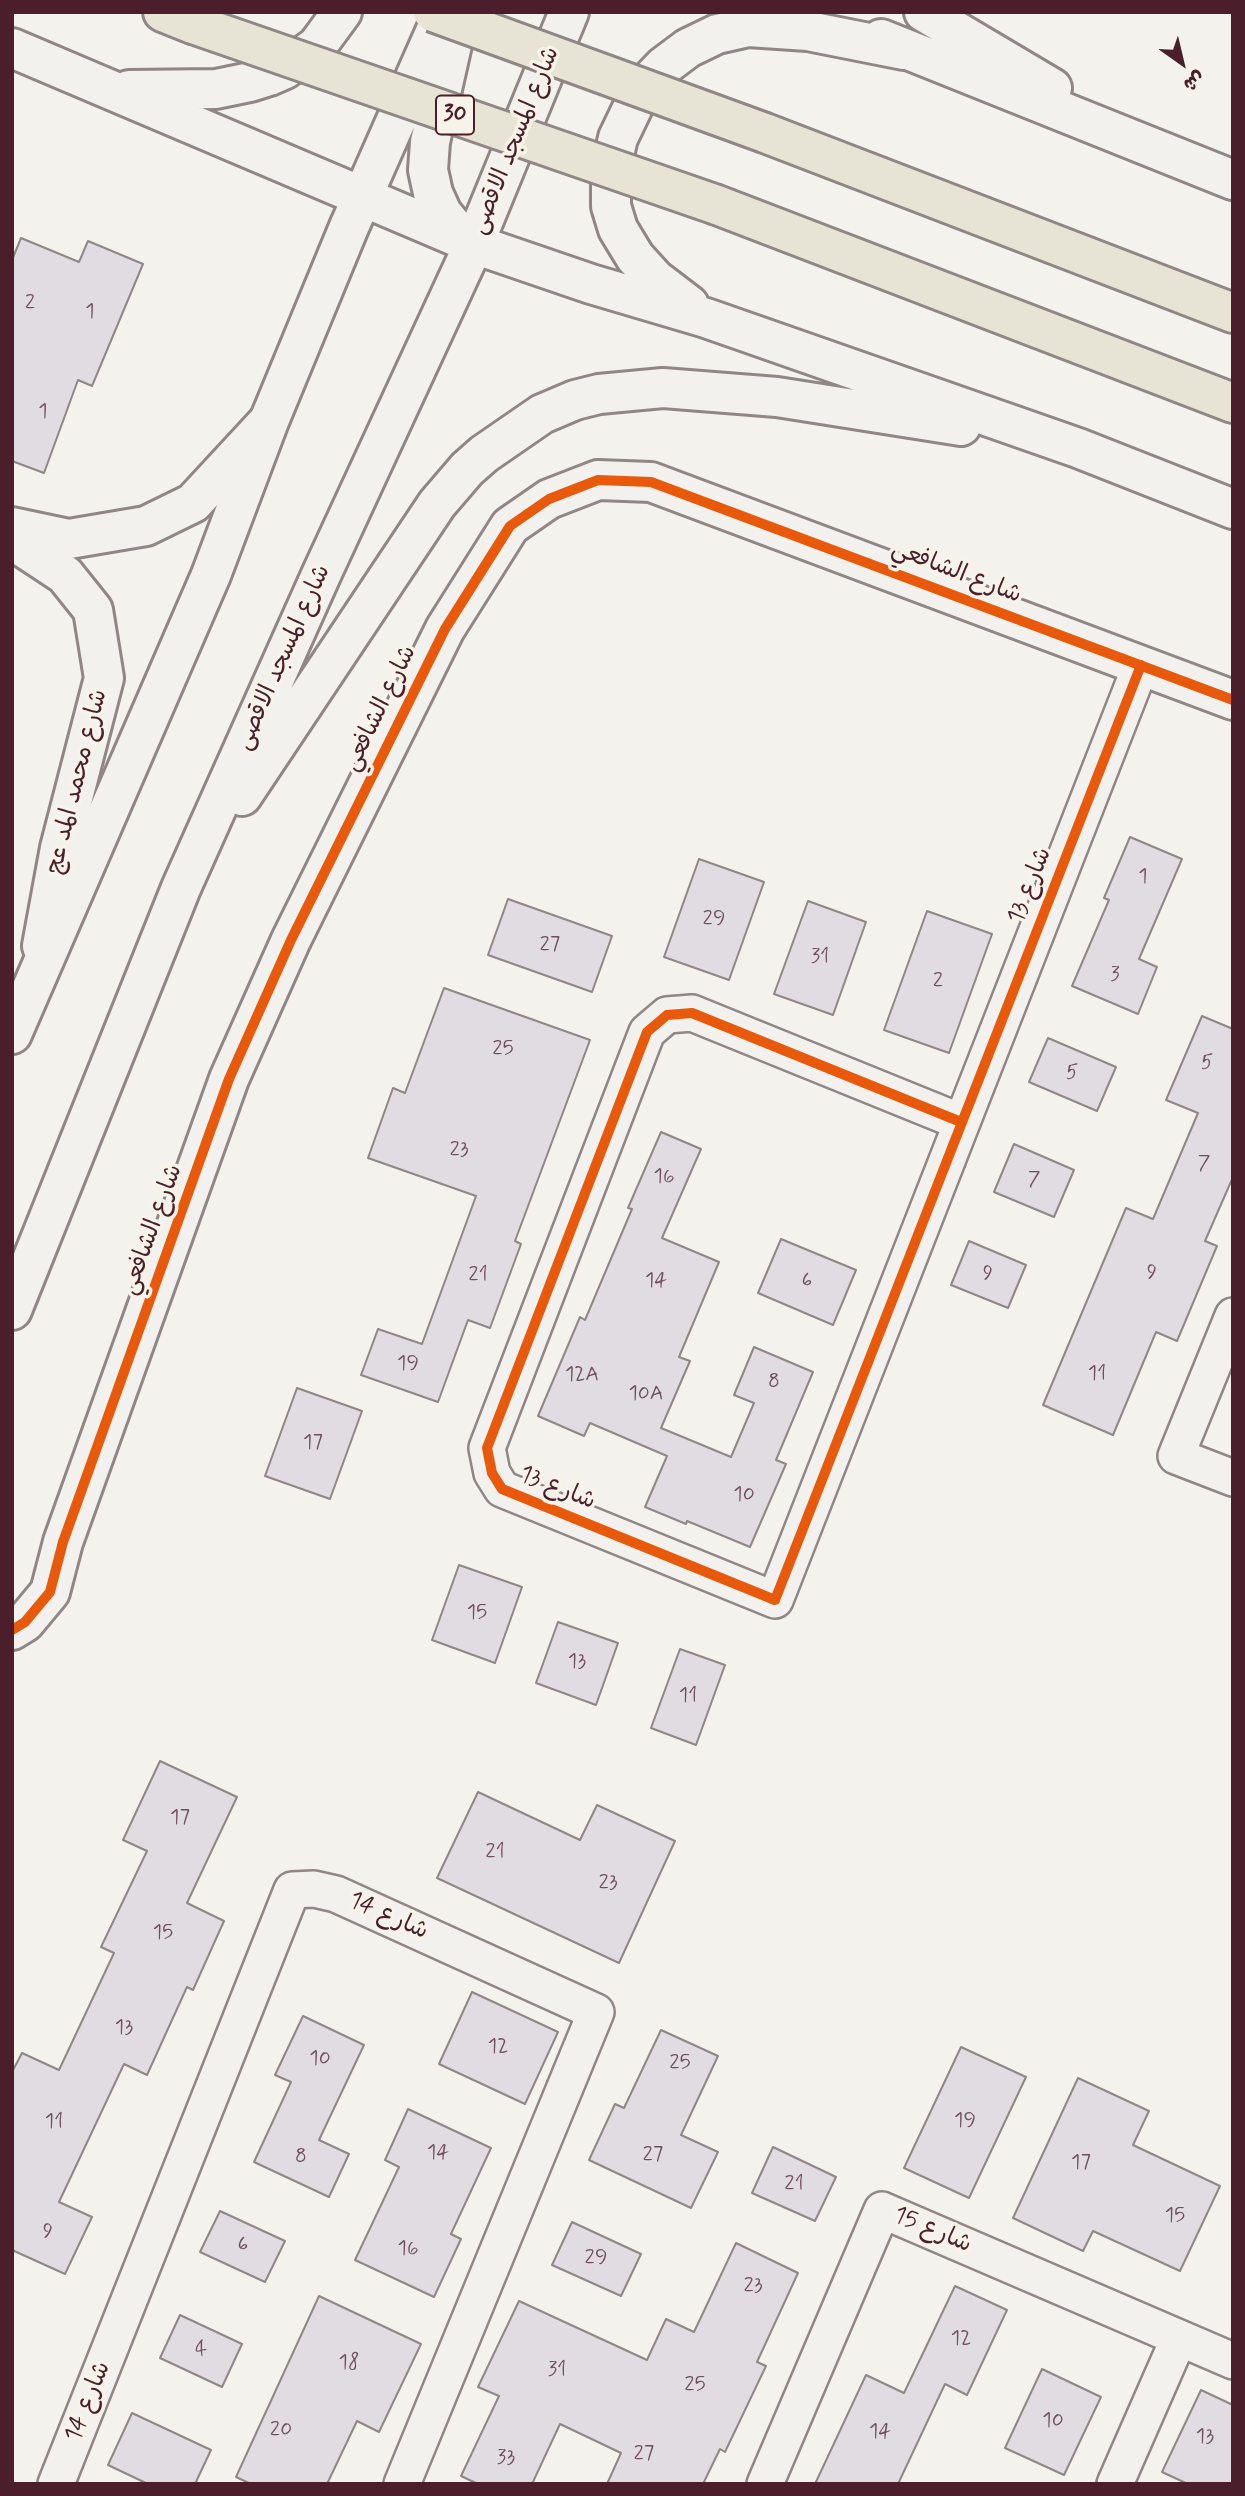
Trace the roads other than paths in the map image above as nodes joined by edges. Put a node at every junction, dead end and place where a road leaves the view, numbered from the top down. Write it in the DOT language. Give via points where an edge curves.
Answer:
graph roads {
  1 [pos="342,12"];
  2 [pos="433,12"];
  3 [pos="443,12"];
  4 [pos="459,12"];
  5 [pos="540,12"];
  6 [pos="569,12"];
  7 [pos="825,12"];
  8 [pos="924,12"];
  9 [pos="178,18"];
  10 [pos="12,48"];
  11 [pos="904,50"];
  12 [pos="109,90"];
  13 [pos="1150,146"];
  14 [pos="504,166"];
  15 [pos="1233,180"];
  16 [pos="362,197"];
  17 [pos="474,244"];
  18 [pos="1233,313"];
  19 [pos="706,318"];
  20 [pos="1233,403"];
  21 [pos="269,421"];
  22 [pos="1079,448"];
  23 [pos="1233,509"];
  24 [pos="12,527"];
  25 [pos="12,540"];
  26 [pos="1141,665"];
  27 [pos="1233,700"];
  28 [pos="181,888"];
  29 [pos="36,977"];
  30 [pos="12,1034"];
  31 [pos="961,1122"];
  32 [pos="12,1310"];
  33 [pos="1233,1316"];
  34 [pos="1233,1478"];
  35 [pos="63,1542"];
  36 [pos="12,1591"];
  37 [pos="12,1630"];
  38 [pos="1179,2337"];
  39 [pos="1233,2361"];
  40 [pos="56,2484"];
  41 [pos="402,2484"];
  42 [pos="765,2484"];
  43 [pos="1115,2484"];
  1 -- 12 [label="main road" via="302,58 250,82 192,91"];
  2 -- 18 [label="highway, bridge" via="765,133"];
  3 -- 16 [label="main road"];
  4 -- 17 [label="main road" via="428,170 442,213"];
  5 -- 14 [label="main road"];
  6 -- 14 [label="main road, شارع المسجد الاقصى"];
  7 -- 11 [label="main road"];
  8 -- 13 [label="main road"];
  9 -- 20 [label="highway, 30, bridge" via="716,205"];
  10 -- 12 [label="main road"];
  11 -- 13 [label="main road"];
  11 -- 19 [label="main road" via="808,31 748,27 717,34 688,48 641,90 618,138 611,168 614,218 644,268"];
  12 -- 16 [label="main road"];
  13 -- 15 [label="main road"];
  14 -- 17 [label="main road, شارع المسجد الاقصى"];
  16 -- 17 [label="main road"];
  16 -- 21 [label="main road"];
  17 -- 19 [label="main road"];
  17 -- 28 [label="main road, شارع المسجد الاقصى"];
  19 -- 22 [label="main road"];
  21 -- 24 [label="main road" via="193,503 146,526 69,538"];
  21 -- 29 [label="main road" via="211,575"];
  22 -- 23 [label="main road"];
  22 -- 28 [label="main road" via="878,411 708,390 620,390 575,400 542,414 484,454 437,504"];
  25 -- 29 [label="main road, شارع محمد المد عج" via="65,575 93,610 104,678 60,848"];
  26 -- 27 [label="main road, شارع الشافعي"];
  26 -- 31 [label="street, شارع 13"];
  26 -- 35 [label="main road, شارع الشافعي" via="651,482 598,480 549,499 509,526 445,629 291,940 235,1066"];
  28 -- 32 [label="main road, شارع المسجد الاقصى"];
  29 -- 30 [label="main road"];
  31 -- 31 [label="street, شارع 13" via="775,1600 502,1489 492,1473 487,1448 647,1032 667,1015 692,1013"];
  33 -- 34 [label="street" via="1176,1456"];
  35 -- 36 [label="main road, شارع الشافعي" via="30,1586"];
  35 -- 37 [label="main road, شارع الشافعي" via="50,1592 25,1622"];
  38 -- 39 [label="street, شارع 15"];
  38 -- 42 [label="street, شارع 15" via="882,2210"];
  38 -- 43 [label="street"];
  40 -- 41 [label="street, شارع 14" via="292,1890 314,1889 336,1894 596,2012"];
}
